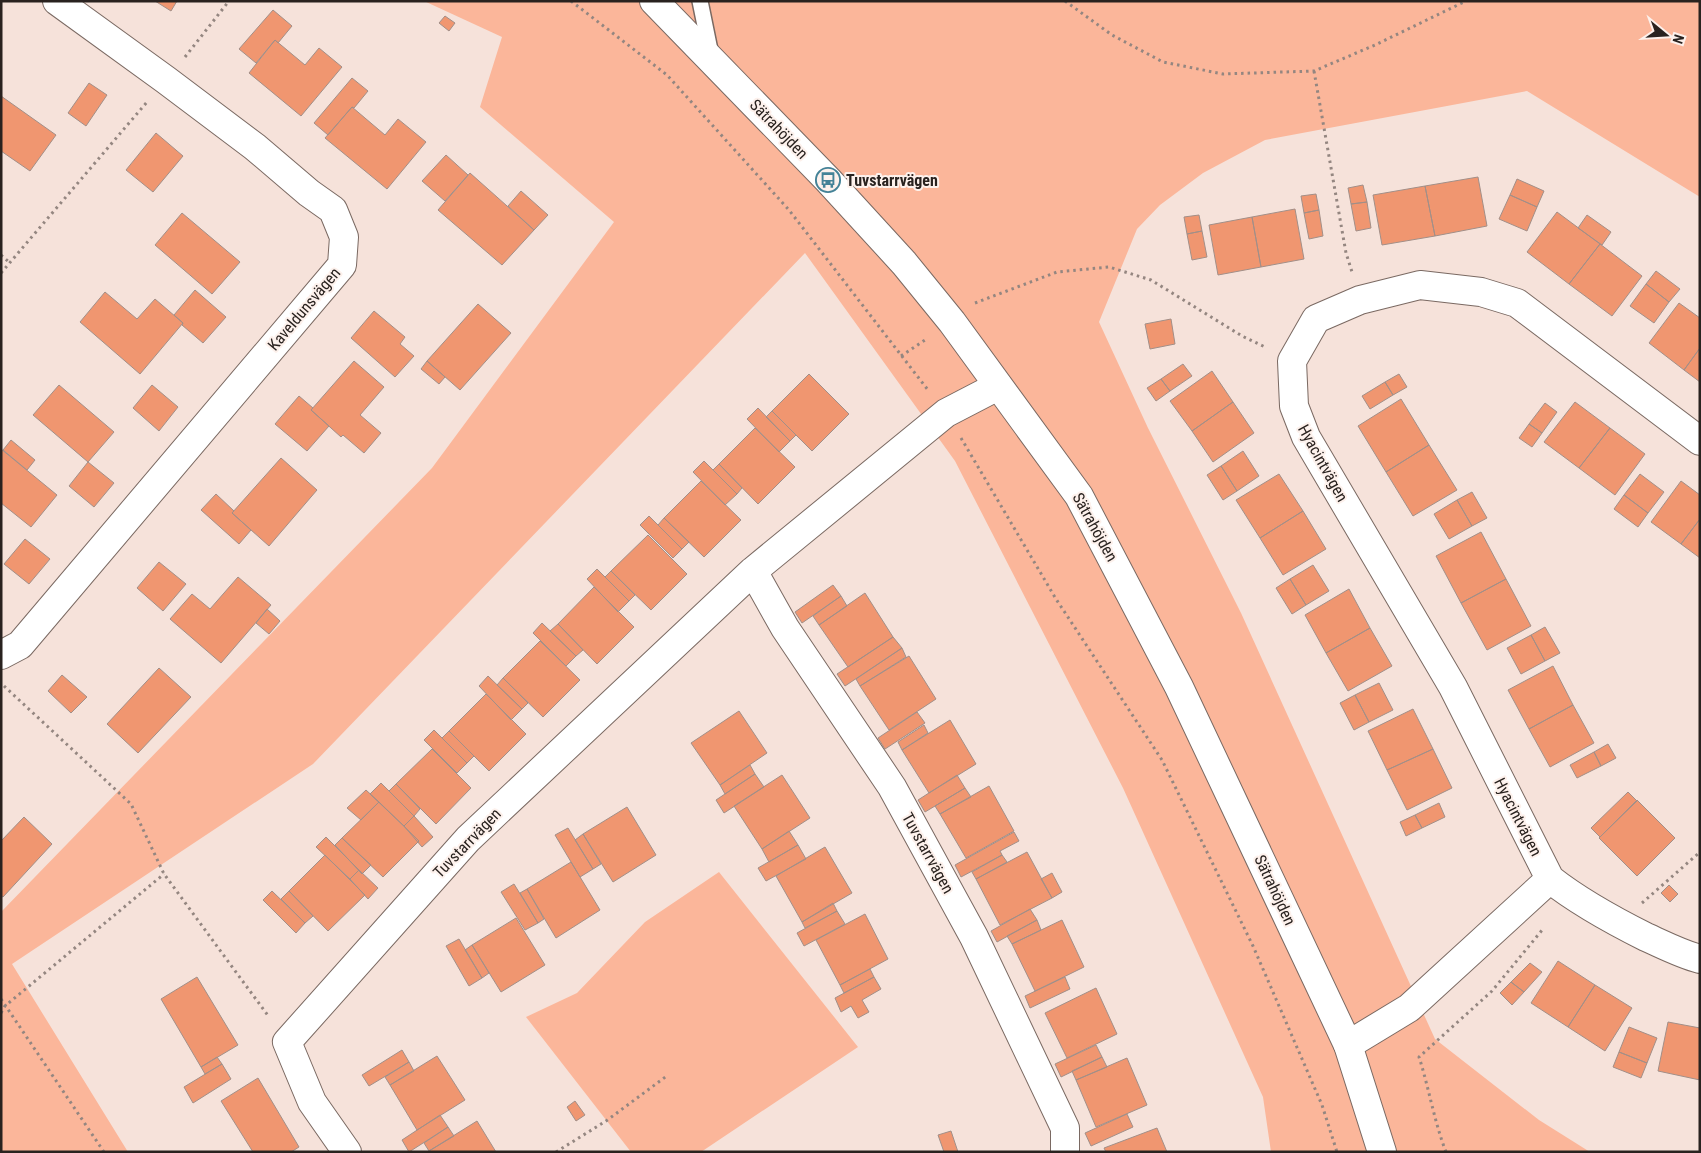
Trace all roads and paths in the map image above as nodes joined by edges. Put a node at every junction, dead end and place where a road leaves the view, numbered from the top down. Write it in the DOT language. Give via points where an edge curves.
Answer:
graph roads {
  1 [pos="57,1"];
  2 [pos="229,1"];
  3 [pos="571,1"];
  4 [pos="654,1"];
  5 [pos="700,1"];
  6 [pos="1065,1"];
  7 [pos="1466,1"];
  8 [pos="712,59"];
  9 [pos="1314,71"];
  10 [pos="166,80"];
  11 [pos="1,256"];
  12 [pos="10,263"];
  13 [pos="1,273"];
  14 [pos="1360,300"];
  15 [pos="952,322"];
  16 [pos="901,356"];
  17 [pos="1292,361"];
  18 [pos="998,386"];
  19 [pos="946,413"];
  20 [pos="1700,441"];
  21 [pos="753,572"];
  22 [pos="1,655"];
  23 [pos="1,684"];
  24 [pos="1700,852"];
  25 [pos="164,874"];
  26 [pos="1550,879"];
  27 [pos="1571,896"];
  28 [pos="1619,923"];
  29 [pos="1700,959"];
  30 [pos="1,999"];
  31 [pos="6,1006"];
  32 [pos="1,1013"];
  33 [pos="287,1042"];
  34 [pos="1348,1046"];
  35 [pos="668,1074"];
  36 [pos="104,1152"];
  37 [pos="347,1152"];
  38 [pos="556,1152"];
  39 [pos="1065,1152"];
  40 [pos="1337,1152"];
  41 [pos="1382,1152"];
  42 [pos="1446,1152"];
  1 -- 10 [label="street, Kaveldunsvägen"];
  2 -- 10 [label="path"];
  3 -- 16 [label="path" via="667,75 789,210"];
  4 -- 8 [label="street, Sätrahöjden"];
  5 -- 8 [label="lane"];
  6 -- 9 [label="path" via="1112,35 1163,62 1223,74"];
  7 -- 9 [label="path"];
  8 -- 15 [label="street, Sätrahöjden" via="898,256"];
  9 -- 14 [label="path" via="1346,253"];
  10 -- 12 [label="path"];
  10 -- 22 [label="street, Kaveldunsvägen" via="333,210 344,237 342,265 20,645"];
  11 -- 12 [label="path"];
  12 -- 13 [label="path"];
  14 -- 17 [label="street" via="1316,319"];
  14 -- 20 [label="street" via="1420,285 1481,292 1517,303"];
  15 -- 16 [label="path"];
  15 -- 17 [label="path" via="973,304 1057,272 1109,267 1151,280 1242,336"];
  15 -- 18 [label="street, Sätrahöjden"];
  16 -- 19 [label="path"];
  17 -- 26 [label="street, Hyacintvägen" via="1294,406 1306,437 1453,687"];
  18 -- 19 [label="street, Tuvstarrvägen"];
  18 -- 34 [label="street, Sätrahöjden" via="1079,496 1180,687"];
  19 -- 21 [label="street, Tuvstarrvägen"];
  19 -- 40 [label="path" via="1056,599 1162,760 1253,946 1322,1105"];
  21 -- 33 [label="street, Tuvstarrvägen" via="468,839"];
  21 -- 39 [label="street, Tuvstarrvägen" via="785,628 892,787 970,929 1065,1128"];
  23 -- 25 [label="path" via="131,804"];
  24 -- 28 [label="path"];
  25 -- 31 [label="path"];
  25 -- 33 [label="path"];
  26 -- 27 [label="street, Hyacintvägen"];
  26 -- 34 [label="street" via="1409,1008"];
  27 -- 28 [label="street, Hyacintvägen"];
  27 -- 42 [label="path" via="1492,991 1419,1057"];
  28 -- 29 [label="street, Hyacintvägen" via="1684,955"];
  30 -- 31 [label="path"];
  31 -- 32 [label="path"];
  31 -- 36 [label="path"];
  33 -- 37 [label="street" via="312,1102"];
  34 -- 41 [label="street, Sätrahöjden"];
  35 -- 38 [label="path"];
}
